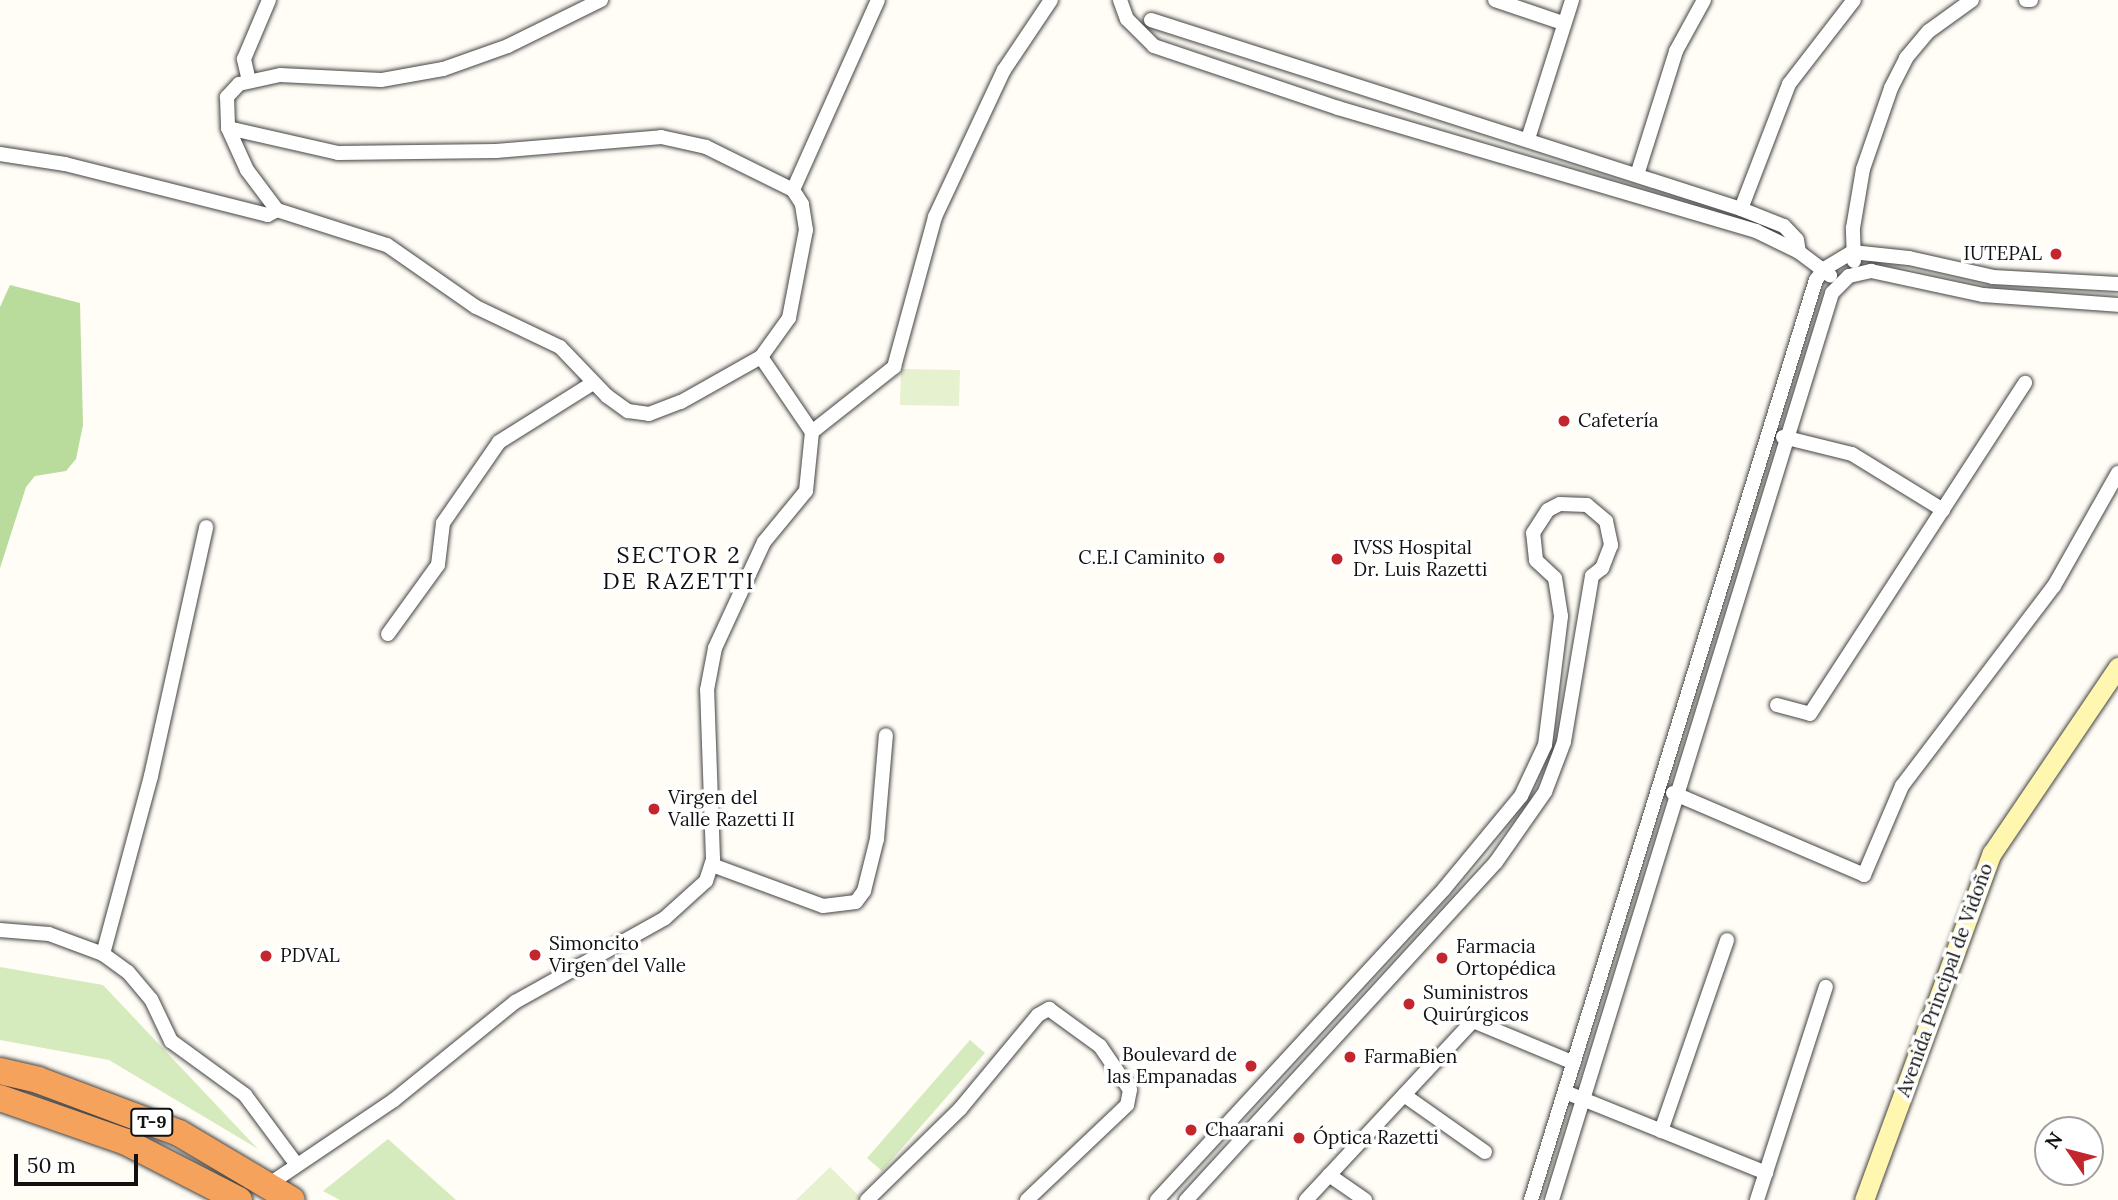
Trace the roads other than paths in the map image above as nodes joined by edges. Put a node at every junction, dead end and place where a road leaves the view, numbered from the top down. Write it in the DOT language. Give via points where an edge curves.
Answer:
graph roads {
  1 [pos="269,0"];
  2 [pos="601,0"];
  3 [pos="878,0"];
  4 [pos="1051,0"];
  5 [pos="1120,0"];
  6 [pos="1495,0"];
  7 [pos="1572,0"];
  8 [pos="1704,0"];
  9 [pos="1854,0"];
  10 [pos="1972,0"];
  11 [pos="1151,20"];
  12 [pos="1563,23"];
  13 [pos="249,81"];
  14 [pos="229,128"];
  15 [pos="1528,139"];
  16 [pos="0,154"];
  17 [pos="1637,175"];
  18 [pos="793,190"];
  19 [pos="1741,209"];
  20 [pos="277,210"];
  21 [pos="1799,252"];
  22 [pos="1852,252"];
  23 [pos="1824,269"];
  24 [pos="1857,272"];
  25 [pos="1840,284"];
  26 [pos="2118,284"];
  27 [pos="2118,305"];
  28 [pos="761,358"];
  29 [pos="593,383"];
  30 [pos="2025,383"];
  31 [pos="812,432"];
  32 [pos="1769,436"];
  33 [pos="1790,438"];
  34 [pos="2118,473"];
  35 [pos="1943,510"];
  36 [pos="206,527"];
  37 [pos="388,635"];
  38 [pos="2118,667"];
  39 [pos="1777,705"];
  40 [pos="886,735"];
  41 [pos="1660,789"];
  42 [pos="1681,794"];
  43 [pos="712,865"];
  44 [pos="0,930"];
  45 [pos="1727,940"];
  46 [pos="103,954"];
  47 [pos="1826,987"];
  48 [pos="1574,1063"];
  49 [pos="0,1071"];
  50 [pos="1565,1092"];
  51 [pos="1405,1095"];
  52 [pos="0,1098"];
  53 [pos="1584,1099"];
  54 [pos="1661,1131"];
  55 [pos="1485,1152"];
  56 [pos="298,1165"];
  57 [pos="1766,1173"];
  58 [pos="1329,1175"];
  59 [pos="284,1195"];
  60 [pos="239,1200"];
  61 [pos="867,1200"];
  62 [pos="1027,1200"];
  63 [pos="1157,1200"];
  64 [pos="1186,1200"];
  65 [pos="1306,1200"];
  66 [pos="1365,1200"];
  67 [pos="1531,1200"];
  68 [pos="1552,1200"];
  69 [pos="1757,1200"];
  70 [pos="1864,1200"];
  1 -- 13 [label="street" via="244,59"];
  2 -- 13 [label="street" via="558,25 443,69 381,80 280,75"];
  3 -- 18 [label="street"];
  4 -- 31 [label="street" via="1004,70 935,217 894,367"];
  5 -- 21 [label="street" via="1127,19 1154,46 1338,108 1756,231"];
  6 -- 12 [label="street"];
  7 -- 12 [label="street"];
  8 -- 17 [label="street" via="1676,51"];
  9 -- 19 [label="street" via="1788,83"];
  10 -- 22 [label="street" via="1928,31 1906,58 1891,88 1863,169"];
  11 -- 15 [label="street"];
  12 -- 15 [label="street"];
  13 -- 14 [label="street" via="228,92"];
  14 -- 18 [label="street" via="338,153 496,151 661,136 706,147"];
  14 -- 20 [label="street" via="247,170"];
  15 -- 17 [label="street"];
  16 -- 20 [label="street" via="65,164 268,215"];
  17 -- 19 [label="street"];
  18 -- 28 [label="street" via="802,204 806,230 789,318"];
  19 -- 21 [label="street" via="1784,226 1797,240"];
  20 -- 29 [label="street" via="387,245 476,307 560,347"];
  21 -- 23 [label="street"];
  22 -- 23 [label="street"];
  22 -- 24 [label="street"];
  22 -- 26 [label="street" via="1909,258 1993,276"];
  23 -- 25 [label="street"];
  23 -- 32 [label="street" via="1816,280"];
  24 -- 25 [label="street"];
  24 -- 27 [label="street" via="1983,295"];
  25 -- 33 [label="street" via="1816,340"];
  28 -- 29 [label="street" via="681,402 649,414 628,411"];
  28 -- 31 [label="street"];
  29 -- 37 [label="street" via="499,442 443,523 438,565"];
  30 -- 35 [label="street"];
  31 -- 43 [label="street" via="806,491 752,564 710,667"];
  32 -- 33 [label="street"];
  32 -- 41 [label="street"];
  33 -- 35 [label="street" via="1852,454"];
  33 -- 42 [label="street"];
  34 -- 42 [label="street" via="2054,586 1902,786 1864,875"];
  35 -- 39 [label="street" via="1810,714"];
  36 -- 46 [label="street" via="154,764"];
  38 -- 70 [label="main road, Avenida Principal de Vidoño" via="1992,853"];
  40 -- 43 [label="street" via="877,839 864,891 856,902 823,906"];
  41 -- 42 [label="street"];
  41 -- 48 [label="street"];
  42 -- 53 [label="street"];
  43 -- 56 [label="street" via="701,888 684,905 515,1002 394,1100"];
  44 -- 46 [label="street" via="50,934"];
  45 -- 54 [label="street"];
  46 -- 56 [label="street" via="140,985 178,1048 256,1106"];
  47 -- 57 [label="street"];
  48 -- 50 [label="street"];
  48 -- 51 [label="street" via="1473,1021"];
  49 -- 59 [label="highway, T-9" via="38,1080 179,1133"];
  50 -- 53 [label="street"];
  50 -- 67 [label="street"];
  51 -- 55 [label="street"];
  51 -- 58 [label="street"];
  52 -- 60 [label="highway, T-9" via="125,1142"];
  53 -- 54 [label="street"];
  53 -- 68 [label="street"];
  54 -- 57 [label="street"];
  56 -- 59 [label="street"];
  57 -- 69 [label="street"];
  58 -- 65 [label="street"];
  58 -- 66 [label="street"];
  61 -- 62 [label="street" via="960,1109 1038,1015 1049,1009 1100,1046 1130,1090 1127,1105"];
  63 -- 64 [label="street" via="1444,889 1521,796 1545,745 1561,616 1555,579 1536,559 1533,533 1548,510 1560,504 1587,505 1606,521 1611,545 1602,568 1592,576 1564,742 1545,792 1496,862"];
}
